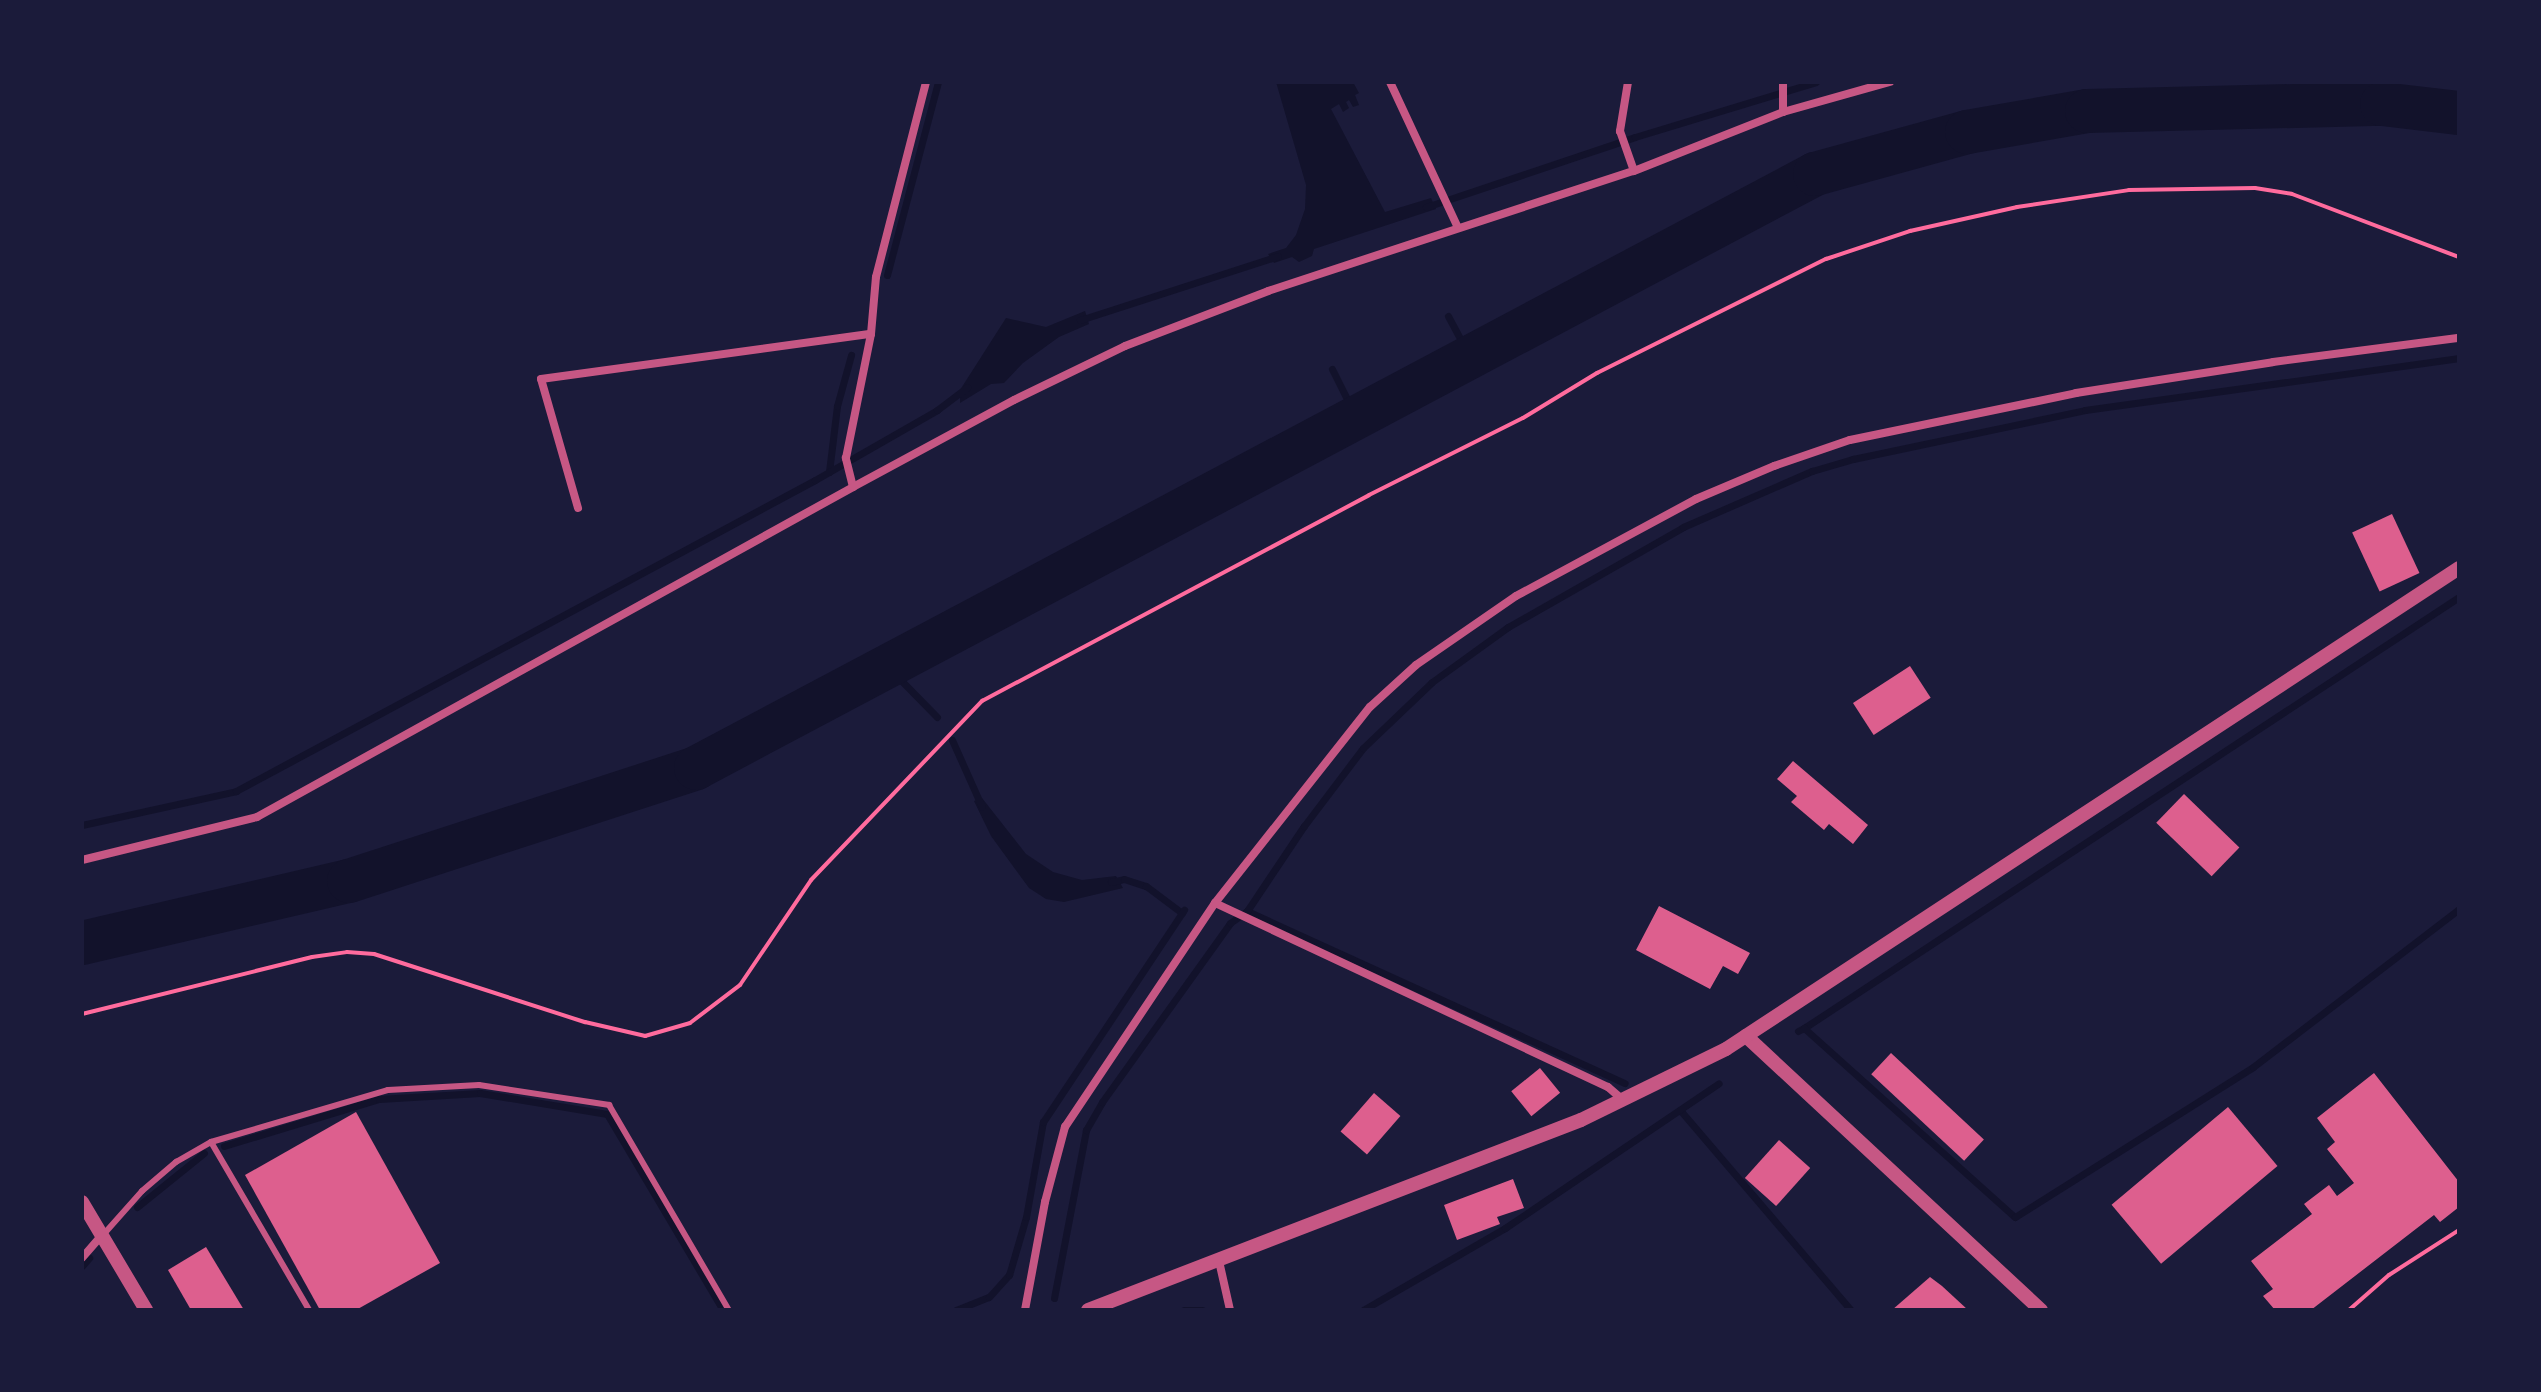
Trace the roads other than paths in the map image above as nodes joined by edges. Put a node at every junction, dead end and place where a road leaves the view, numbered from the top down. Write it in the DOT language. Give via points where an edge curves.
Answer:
graph roads {
  1 [pos="926,82"];
  2 [pos="1390,82"];
  3 [pos="1628,82"];
  4 [pos="1783,82"];
  5 [pos="1890,82"];
  6 [pos="1783,112"];
  7 [pos="1634,171"];
  8 [pos="1458,228"];
  9 [pos="871,334"];
  10 [pos="2459,338"];
  11 [pos="853,487"];
  12 [pos="578,508"];
  13 [pos="2459,568"];
  14 [pos="82,860"];
  15 [pos="1215,903"];
  16 [pos="1746,1036"];
  17 [pos="1624,1101"];
  18 [pos="211,1142"];
  19 [pos="82,1202"];
  20 [pos="102,1235"];
  21 [pos="82,1258"];
  22 [pos="1219,1261"];
  23 [pos="146,1310"];
  24 [pos="309,1310"];
  25 [pos="729,1310"];
  26 [pos="1025,1310"];
  27 [pos="1088,1310"];
  28 [pos="1230,1310"];
  29 [pos="2041,1310"];
  1 -- 9 [label="street" via="876,277"];
  2 -- 8 [label="street"];
  3 -- 7 [label="street" via="1620,131"];
  4 -- 6 [label="street"];
  5 -- 6 [label="street"];
  6 -- 7 [label="street"];
  7 -- 8 [label="street"];
  8 -- 11 [label="street" via="1268,291 1125,346"];
  9 -- 11 [label="street" via="846,458"];
  9 -- 12 [label="street" via="541,379"];
  10 -- 15 [label="street" via="2228,369 1921,423 1837,444 1696,499 1516,596 1416,665 1342,739"];
  11 -- 14 [label="street" via="257,817"];
  13 -- 16 [label="street"];
  15 -- 17 [label="street" via="1608,1087"];
  15 -- 26 [label="street" via="1065,1127"];
  16 -- 17 [label="street"];
  16 -- 29 [label="street"];
  17 -- 22 [label="street"];
  18 -- 20 [label="lane" via="142,1191"];
  18 -- 24 [label="lane"];
  18 -- 25 [label="lane" via="388,1090 479,1085 609,1105"];
  19 -- 20 [label="street"];
  20 -- 21 [label="street"];
  20 -- 23 [label="street"];
  22 -- 27 [label="street"];
  22 -- 28 [label="street"];
}
